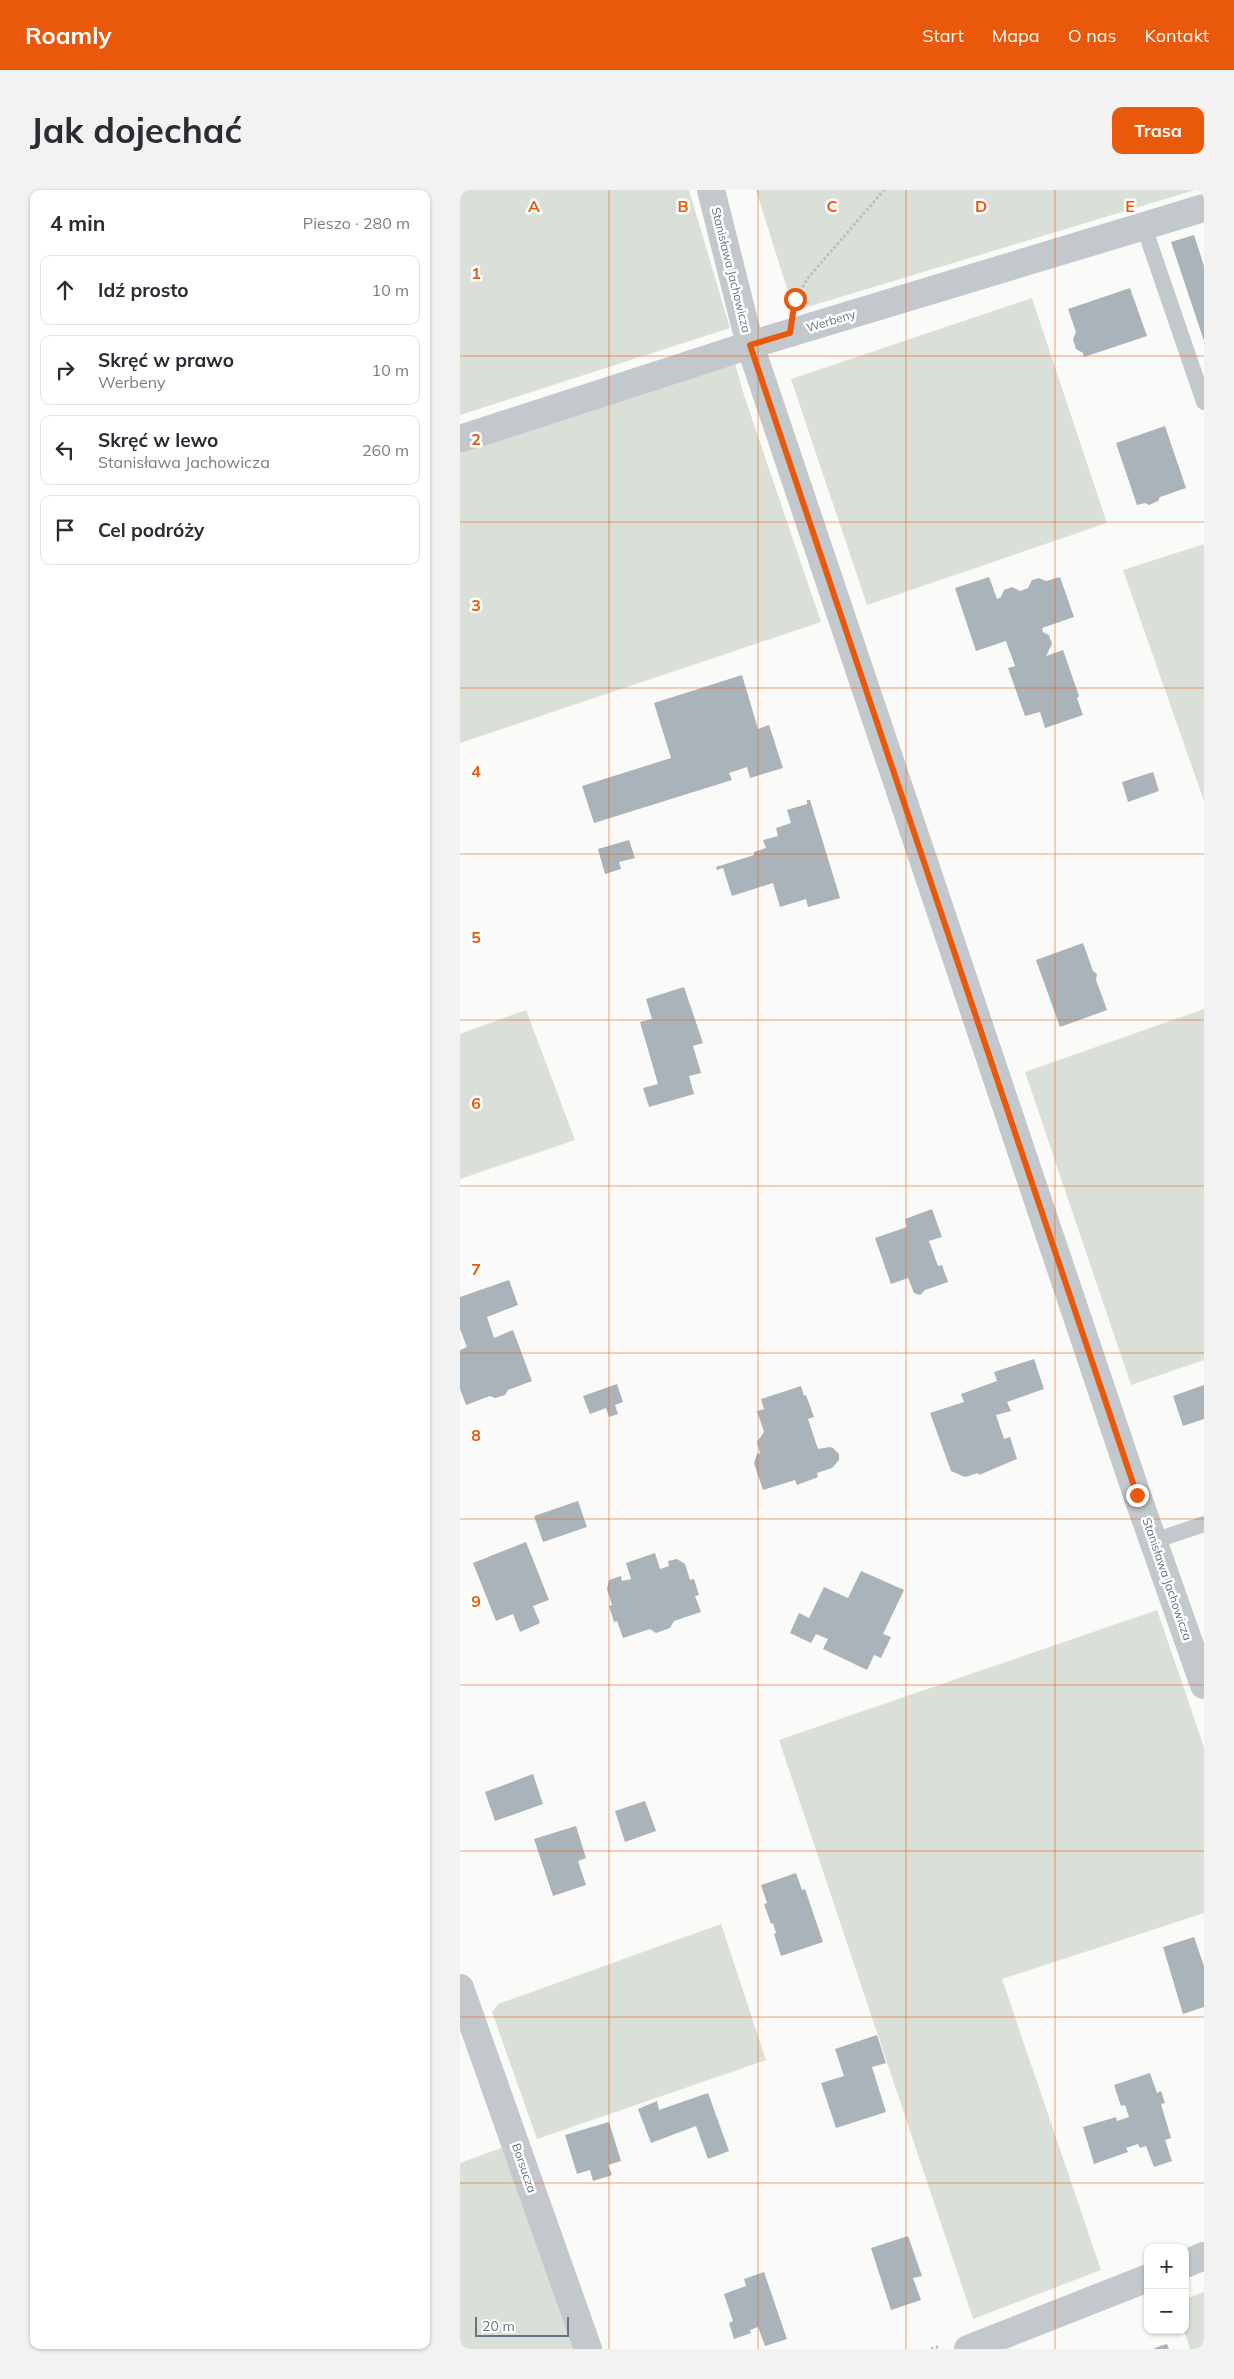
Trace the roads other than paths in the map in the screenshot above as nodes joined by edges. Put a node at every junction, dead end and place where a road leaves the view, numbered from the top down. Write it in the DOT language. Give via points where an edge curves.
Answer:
graph roads {
  1 [pos="711,190"];
  2 [pos="1204,208"];
  3 [pos="1144,227"];
  4 [pos="750,345"];
  5 [pos="1204,402"];
  6 [pos="460,439"];
  7 [pos="1204,1524"];
  8 [pos="1154,1541"];
  9 [pos="1204,1685"];
  10 [pos="460,1988"];
  11 [pos="1204,2256"];
  12 [pos="1189,2262"];
  13 [pos="1144,2280"];
  14 [pos="588,2349"];
  15 [pos="968,2349"];
  1 -- 4 [label="street, Stanisława Jachowicza"];
  2 -- 3 [label="street, Werbeny"];
  3 -- 4 [label="street, Werbeny"];
  3 -- 5 [label="lane"];
  4 -- 6 [label="street, Werbeny"];
  4 -- 8 [label="street, Stanisława Jachowicza"];
  7 -- 8 [label="lane"];
  8 -- 9 [label="street, Stanisława Jachowicza"];
  10 -- 14 [label="street, Borsucza"];
  11 -- 12 [label="street"];
  13 -- 15 [label="street"];
}
